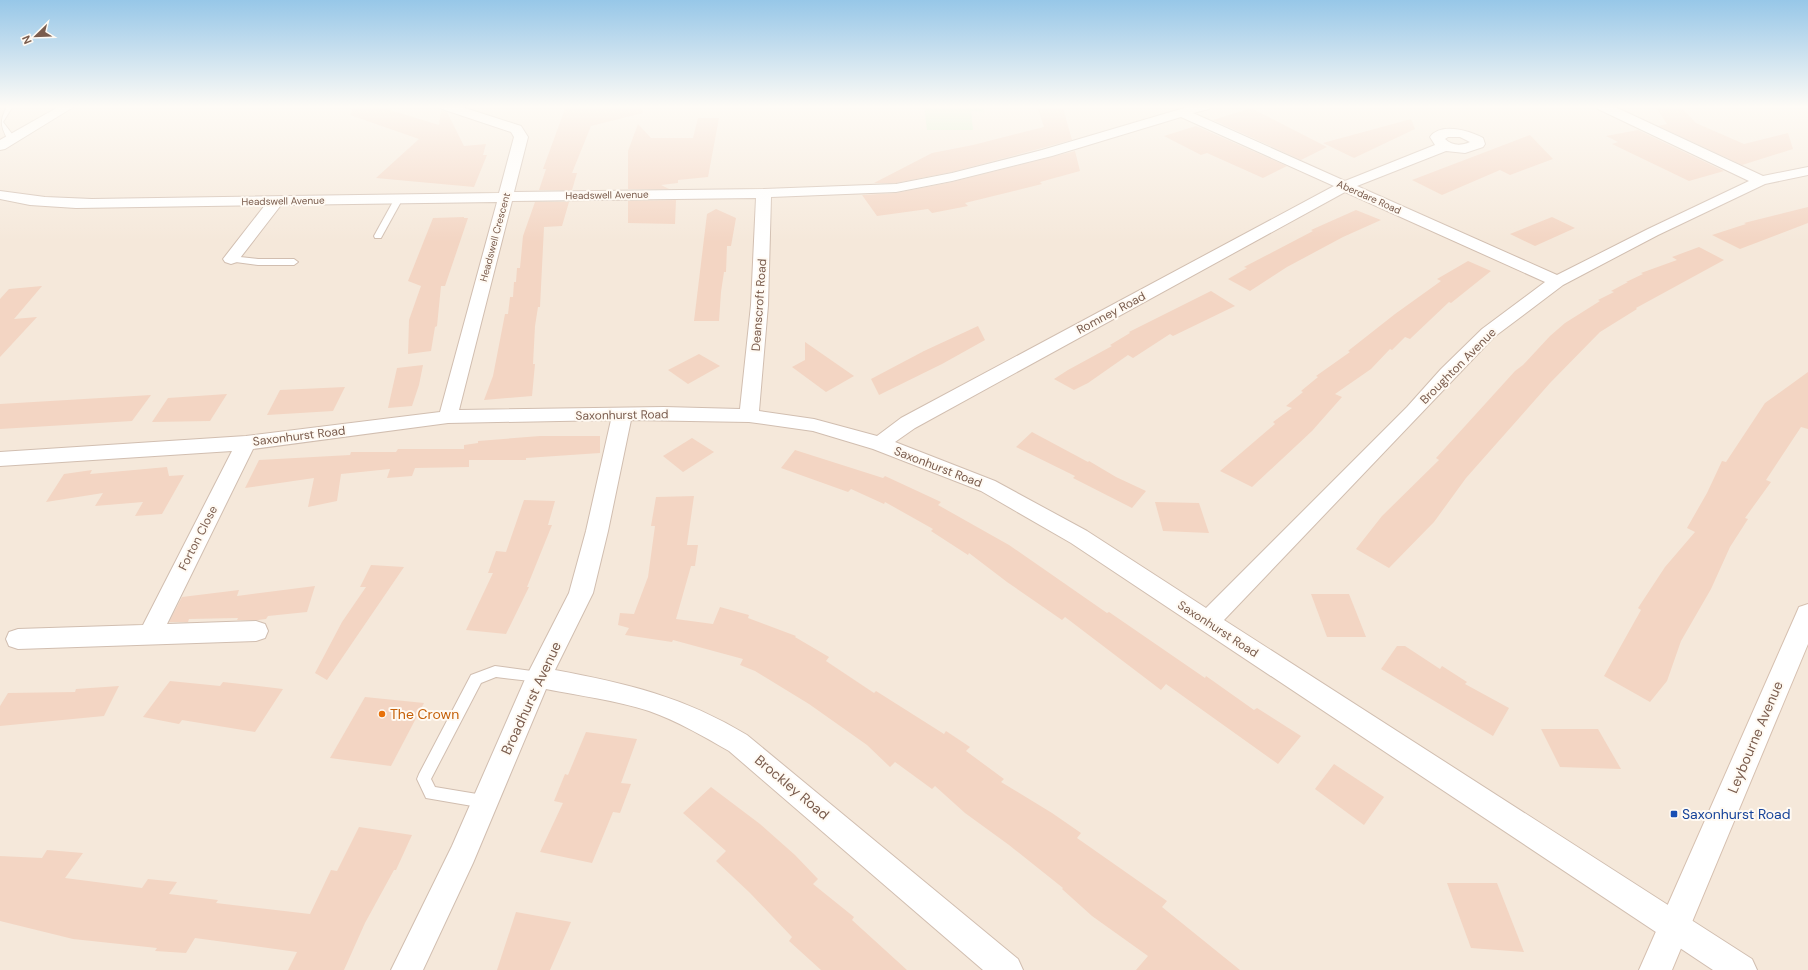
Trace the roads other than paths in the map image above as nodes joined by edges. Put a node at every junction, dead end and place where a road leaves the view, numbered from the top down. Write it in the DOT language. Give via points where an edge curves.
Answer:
graph roads {
  1 [pos="518,151"];
  2 [pos="1053,151"];
  3 [pos="1267,151"];
  4 [pos="1432,151"];
  5 [pos="1701,151"];
  6 [pos="1808,171"];
  7 [pos="1761,181"];
  8 [pos="1345,186"];
  9 [pos="764,193"];
  10 [pos="0,195"];
  11 [pos="505,196"];
  12 [pos="398,200"];
  13 [pos="276,201"];
  14 [pos="378,236"];
  15 [pos="232,259"];
  16 [pos="294,262"];
  17 [pos="1557,281"];
  18 [pos="622,415"];
  19 [pos="748,416"];
  20 [pos="448,417"];
  21 [pos="246,443"];
  22 [pos="880,444"];
  23 [pos="0,459"];
  24 [pos="1808,614"];
  25 [pos="1207,622"];
  26 [pos="256,631"];
  27 [pos="150,633"];
  28 [pos="18,639"];
  29 [pos="539,678"];
  30 [pos="484,801"];
  31 [pos="1673,926"];
  32 [pos="408,970"];
  33 [pos="1007,970"];
  34 [pos="1654,970"];
  35 [pos="1741,970"];
  1 -- 11 [label="street, Headswell Crescent"];
  2 -- 9 [label="street, Headswell Avenue" via="917,185 871,190"];
  3 -- 8 [label="street, Aberdare Road"];
  4 -- 8 [label="street, Romney Road"];
  5 -- 7 [label="street"];
  6 -- 7 [label="street, Broughton Avenue"];
  7 -- 17 [label="street, Broughton Avenue"];
  8 -- 17 [label="street, Aberdare Road"];
  8 -- 22 [label="street, Romney Road" via="908,423"];
  9 -- 11 [label="street, Headswell Avenue"];
  9 -- 19 [label="street, Deanscroft Road" via="757,349"];
  10 -- 13 [label="street, Headswell Avenue" via="27,200 84,204"];
  11 -- 12 [label="street, Headswell Avenue"];
  11 -- 20 [label="street, Headswell Crescent"];
  12 -- 13 [label="street, Headswell Avenue"];
  12 -- 14 [label="lane"];
  13 -- 15 [label="street"];
  15 -- 16 [label="lane"];
  17 -- 25 [label="street, Broughton Avenue" via="1488,333"];
  18 -- 19 [label="street, Saxonhurst Road" via="664,413"];
  18 -- 20 [label="street, Saxonhurst Road"];
  18 -- 29 [label="street, Broadhurst Avenue" via="581,592"];
  19 -- 22 [label="street, Saxonhurst Road" via="814,425"];
  20 -- 21 [label="street, Saxonhurst Road"];
  21 -- 23 [label="street, Saxonhurst Road"];
  21 -- 27 [label="street, Forton Close"];
  22 -- 25 [label="street, Saxonhurst Road" via="988,486 1027,507 1079,537"];
  24 -- 31 [label="street, Leybourne Avenue"];
  25 -- 31 [label="street, Saxonhurst Road"];
  26 -- 27 [label="street"];
  27 -- 28 [label="street"];
  29 -- 30 [label="street, Broadhurst Avenue"];
  29 -- 30 [label="lane" via="495,671 476,679 424,779 431,793"];
  29 -- 33 [label="street, Brockley Road" via="646,700 679,711 738,742"];
  30 -- 32 [label="street, Broadhurst Avenue" via="463,853"];
  31 -- 34 [label="street, Leybourne Avenue"];
  31 -- 35 [label="street, Saxonhurst Road"];
}
